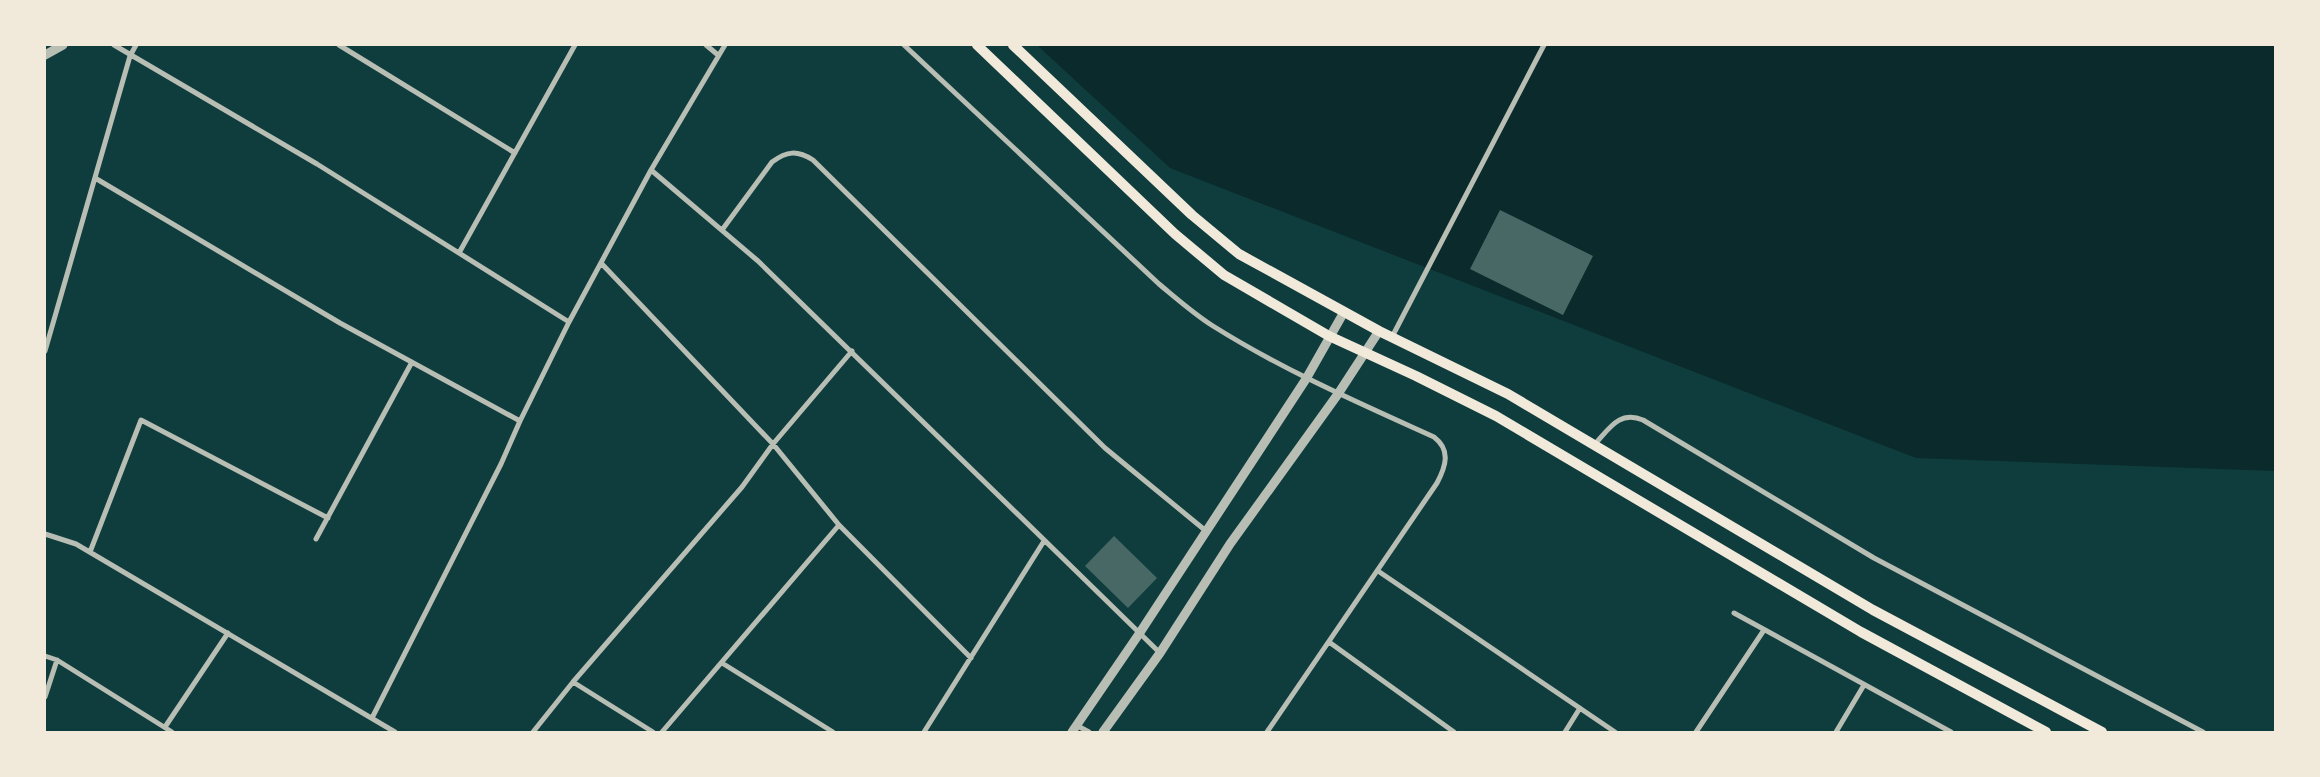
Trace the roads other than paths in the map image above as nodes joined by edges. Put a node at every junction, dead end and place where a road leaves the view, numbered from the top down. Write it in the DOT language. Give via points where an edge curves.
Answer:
graph roads {
  1 [pos="63,45"];
  2 [pos="114,45"];
  3 [pos="136,45"];
  4 [pos="339,45"];
  5 [pos="575,45"];
  6 [pos="706,45"];
  7 [pos="725,45"];
  8 [pos="904,45"];
  9 [pos="976,45"];
  10 [pos="1013,45"];
  11 [pos="1544,45"];
  12 [pos="45,55"];
  13 [pos="718,55"];
  14 [pos="130,56"];
  15 [pos="515,153"];
  16 [pos="651,170"];
  17 [pos="94,178"];
  18 [pos="722,230"];
  19 [pos="459,253"];
  20 [pos="601,263"];
  21 [pos="1344,312"];
  22 [pos="569,322"];
  23 [pos="1378,331"];
  24 [pos="1328,336"];
  25 [pos="1392,337"];
  26 [pos="45,350"];
  27 [pos="852,351"];
  28 [pos="1364,354"];
  29 [pos="412,362"];
  30 [pos="1306,379"];
  31 [pos="1338,394"];
  32 [pos="520,421"];
  33 [pos="773,444"];
  34 [pos="1594,445"];
  35 [pos="328,518"];
  36 [pos="839,525"];
  37 [pos="1206,530"];
  38 [pos="45,534"];
  39 [pos="316,540"];
  40 [pos="1044,541"];
  41 [pos="90,552"];
  42 [pos="1378,571"];
  43 [pos="1734,613"];
  44 [pos="1764,630"];
  45 [pos="228,633"];
  46 [pos="1139,634"];
  47 [pos="1329,642"];
  48 [pos="1160,653"];
  49 [pos="45,656"];
  50 [pos="971,658"];
  51 [pos="57,660"];
  52 [pos="722,663"];
  53 [pos="573,682"];
  54 [pos="1864,686"];
  55 [pos="45,698"];
  56 [pos="1580,708"];
  57 [pos="372,718"];
  58 [pos="165,727"];
  59 [pos="1074,728"];
  60 [pos="172,732"];
  61 [pos="395,732"];
  62 [pos="533,732"];
  63 [pos="653,732"];
  64 [pos="662,732"];
  65 [pos="833,732"];
  66 [pos="924,732"];
  67 [pos="1089,732"];
  68 [pos="1103,732"];
  69 [pos="1267,732"];
  70 [pos="1454,732"];
  71 [pos="1565,732"];
  72 [pos="1614,732"];
  73 [pos="1696,732"];
  74 [pos="1836,732"];
  75 [pos="1951,732"];
  76 [pos="2046,732"];
  77 [pos="2102,732"];
  78 [pos="2203,732"];
  1 -- 12 [label="street"];
  2 -- 14 [label="street"];
  3 -- 14 [label="street"];
  4 -- 15 [label="street"];
  5 -- 15 [label="street"];
  6 -- 13 [label="street"];
  7 -- 13 [label="street"];
  8 -- 30 [label="street" via="1159,284 1212,325"];
  9 -- 24 [label="main road" via="1125,188 1224,275"];
  10 -- 21 [label="main road" via="1192,215 1239,254"];
  11 -- 25 [label="street"];
  13 -- 16 [label="street"];
  14 -- 17 [label="street"];
  14 -- 19 [label="street" via="318,164"];
  15 -- 19 [label="street"];
  16 -- 18 [label="street"];
  16 -- 20 [label="street"];
  17 -- 26 [label="street"];
  17 -- 29 [label="street"];
  18 -- 27 [label="street"];
  18 -- 37 [label="street" via="772,162 781,155 793,151 813,160 1105,448"];
  19 -- 22 [label="street"];
  20 -- 22 [label="street"];
  20 -- 33 [label="street"];
  21 -- 23 [label="main road"];
  21 -- 24 [label="street"];
  22 -- 32 [label="street"];
  23 -- 25 [label="main road"];
  23 -- 28 [label="street"];
  24 -- 28 [label="main road"];
  24 -- 30 [label="street"];
  25 -- 34 [label="main road" via="1508,394"];
  27 -- 33 [label="street"];
  27 -- 40 [label="street"];
  28 -- 31 [label="street"];
  28 -- 76 [label="main road" via="1496,416 1861,632"];
  29 -- 32 [label="street"];
  29 -- 35 [label="street"];
  30 -- 31 [label="street"];
  30 -- 37 [label="street"];
  31 -- 42 [label="street" via="1434,437 1444,448 1445,463 1438,483"];
  31 -- 48 [label="street" via="1230,544"];
  32 -- 57 [label="street"];
  33 -- 36 [label="street"];
  33 -- 53 [label="street" via="742,487"];
  34 -- 77 [label="main road" via="1873,610"];
  34 -- 78 [label="street" via="1625,416 1643,420 1874,558"];
  35 -- 39 [label="street"];
  35 -- 41 [label="street" via="141,420"];
  36 -- 50 [label="street"];
  36 -- 52 [label="street"];
  37 -- 46 [label="street"];
  38 -- 41 [label="street"];
  40 -- 46 [label="street"];
  40 -- 50 [label="street"];
  41 -- 45 [label="street"];
  42 -- 47 [label="street"];
  42 -- 56 [label="street"];
  43 -- 44 [label="street"];
  44 -- 54 [label="street"];
  44 -- 73 [label="street"];
  45 -- 57 [label="street"];
  45 -- 58 [label="street"];
  46 -- 48 [label="street"];
  46 -- 59 [label="street"];
  47 -- 69 [label="street"];
  47 -- 70 [label="street"];
  48 -- 68 [label="street"];
  49 -- 51 [label="street"];
  50 -- 66 [label="street"];
  51 -- 55 [label="street"];
  51 -- 58 [label="street"];
  52 -- 64 [label="street"];
  52 -- 65 [label="street"];
  53 -- 62 [label="street"];
  53 -- 63 [label="street"];
  54 -- 74 [label="street"];
  54 -- 75 [label="street"];
  56 -- 71 [label="street"];
  56 -- 72 [label="street"];
  57 -- 61 [label="street"];
  58 -- 60 [label="street"];
  59 -- 67 [label="street"];
}
